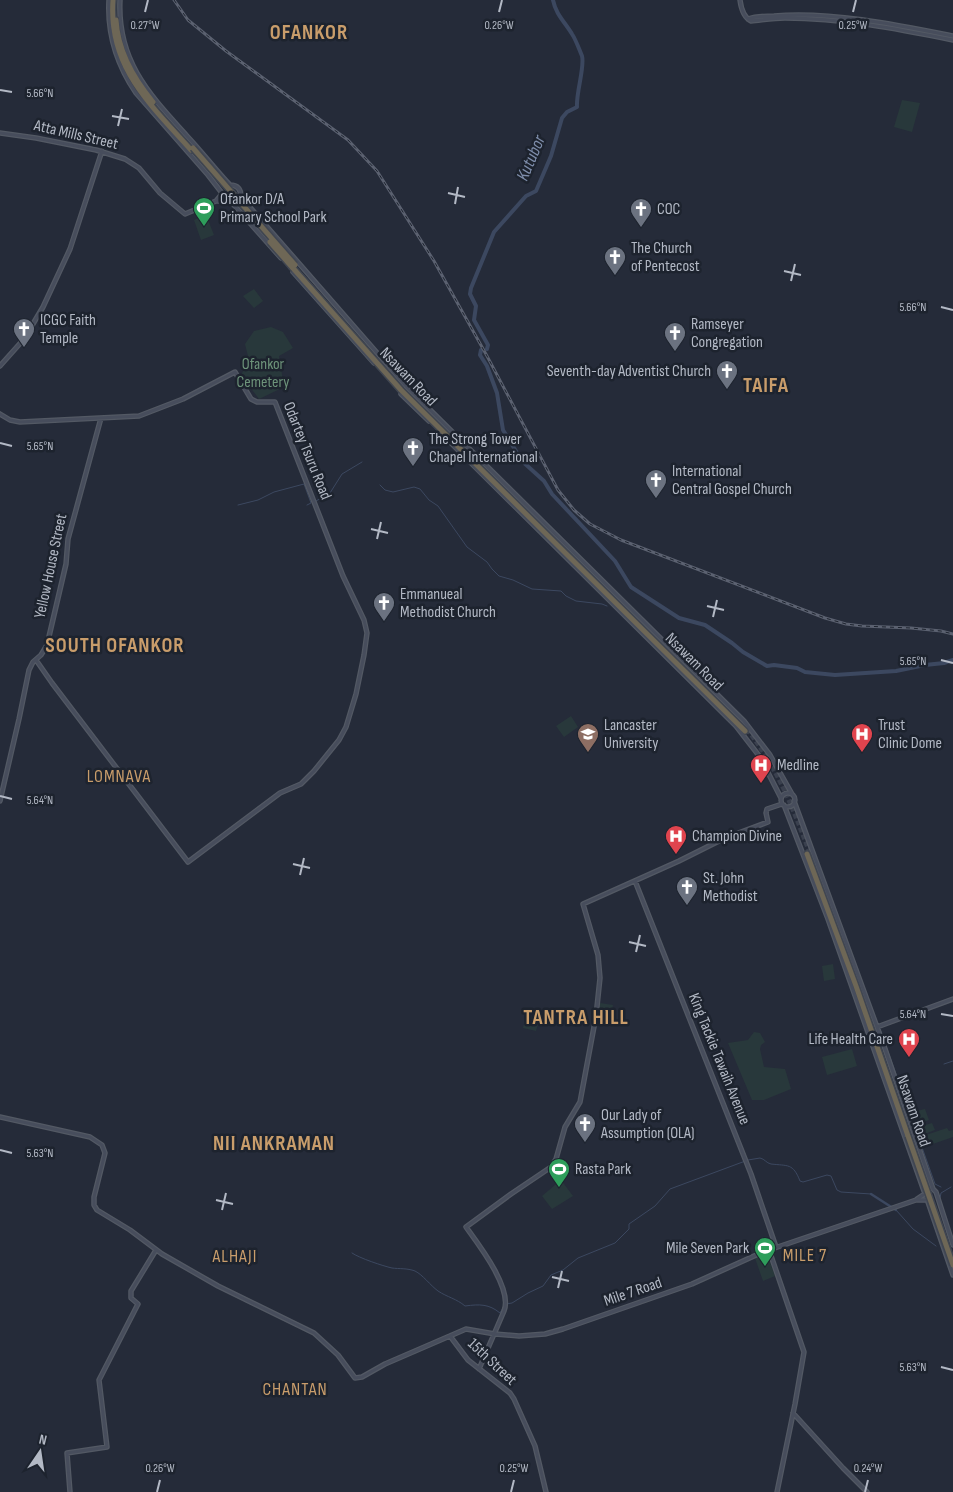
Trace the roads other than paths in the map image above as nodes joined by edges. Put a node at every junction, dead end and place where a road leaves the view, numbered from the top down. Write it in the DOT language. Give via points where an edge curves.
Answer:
graph roads {
  1 [pos="112,0"];
  2 [pos="120,0"];
  3 [pos="740,0"];
  4 [pos="747,19"];
  5 [pos="953,36"];
  6 [pos="953,40"];
  7 [pos="157,112"];
  8 [pos="160,121"];
  9 [pos="0,133"];
  10 [pos="192,149"];
  11 [pos="102,151"];
  12 [pos="230,185"];
  13 [pos="222,194"];
  14 [pos="241,197"];
  15 [pos="216,201"];
  16 [pos="224,201"];
  17 [pos="233,204"];
  18 [pos="0,366"];
  19 [pos="0,414"];
  20 [pos="101,418"];
  21 [pos="36,660"];
  22 [pos="746,730"];
  23 [pos="792,794"];
  24 [pos="781,798"];
  25 [pos="0,801"];
  26 [pos="794,801"];
  27 [pos="776,805"];
  28 [pos="783,805"];
  29 [pos="808,854"];
  30 [pos="635,881"];
  31 [pos="953,999"];
  32 [pos="877,1027"];
  33 [pos="0,1117"];
  34 [pos="909,1135"];
  35 [pos="933,1189"];
  36 [pos="924,1193"];
  37 [pos="937,1197"];
  38 [pos="916,1200"];
  39 [pos="926,1201"];
  40 [pos="953,1245"];
  41 [pos="776,1247"];
  42 [pos="156,1250"];
  43 [pos="769,1250"];
  44 [pos="953,1257"];
  45 [pos="953,1265"];
  46 [pos="953,1276"];
  47 [pos="495,1334"];
  48 [pos="450,1336"];
  49 [pos="479,1369"];
  50 [pos="793,1413"];
  51 [pos="70,1492"];
  52 [pos="546,1492"];
  53 [pos="776,1492"];
  54 [pos="867,1492"];
  1 -- 7 [label="highway, Nsawam Road" via="120,56 133,82"];
  1 -- 8 [label="street" via="110,33 118,60 136,94"];
  1 -- 10 [label="highway, Nsawam Road" via="118,35 130,71"];
  2 -- 12 [label="street" via="122,35 134,70 150,95"];
  3 -- 4 [label="street"];
  4 -- 5 [label="street" via="780,15 816,16"];
  4 -- 6 [label="street" via="834,20"];
  7 -- 8 [label="street"];
  7 -- 10 [label="highway, Nsawam Road"];
  8 -- 13 [label="street"];
  9 -- 11 [label="street, Atta Mills Street"];
  10 -- 22 [label="highway, Nsawam Road, bridge" via="401,390"];
  11 -- 15 [label="street, Atta Mills Street" via="135,165 160,193 186,214"];
  11 -- 18 [label="street" via="73,242 43,307 27,335"];
  12 -- 13 [label="street"];
  12 -- 14 [label="street" via="239,189"];
  13 -- 15 [label="street"];
  13 -- 16 [label="street"];
  14 -- 17 [label="street"];
  14 -- 23 [label="street" via="406,386 744,721 770,755"];
  15 -- 16 [label="street"];
  16 -- 17 [label="street"];
  17 -- 24 [label="street" via="409,402 731,722 760,757"];
  19 -- 20 [label="street, Odartey Tsuru Road" via="20,422"];
  20 -- 21 [label="street, Yellow House Street" via="68,539 66,564 52,625 45,650"];
  20 -- 21 [label="street, Odartey Tsuru Road" via="132,417 163,408 235,372 251,399 275,402 367,633 346,727 305,780 280,793 188,862"];
  21 -- 25 [label="street, Yellow House Street" via="29,670"];
  23 -- 24 [label="street" via="785,793"];
  23 -- 26 [label="street"];
  24 -- 27 [label="street"];
  24 -- 28 [label="street"];
  26 -- 28 [label="street" via="791,806"];
  26 -- 32 [label="street"];
  27 -- 28 [label="street"];
  27 -- 30 [label="street" via="766,812 768,822 725,838"];
  28 -- 36 [label="street" via="830,926"];
  29 -- 34 [label="highway, Nsawam Road" via="852,968"];
  30 -- 41 [label="street, King Tackie Tawaih Avenue" via="746,1161"];
  30 -- 47 [label="street" via="583,904 598,955 600,978 596,1016 579,1105 566,1127 556,1158 551,1167 466,1227 492,1263 506,1304"];
  31 -- 32 [label="street"];
  32 -- 35 [label="street"];
  33 -- 42 [label="street" via="100,1142 105,1153 94,1195 95,1208"];
  34 -- 44 [label="highway, Nsawam Road, bridge"];
  34 -- 45 [label="highway, Nsawam Road, bridge"];
  35 -- 36 [label="street"];
  35 -- 37 [label="street"];
  36 -- 38 [label="street"];
  36 -- 39 [label="street"];
  37 -- 39 [label="street" via="931,1202"];
  37 -- 40 [label="street"];
  38 -- 39 [label="street"];
  38 -- 41 [label="street, Mile 7 Road"];
  39 -- 46 [label="street"];
  41 -- 43 [label="street, Mile 7 Road"];
  42 -- 48 [label="street, Mile 7 Road" via="224,1289 314,1333 338,1355 355,1378"];
  42 -- 51 [label="street" via="130,1293 138,1304 99,1380 107,1446 67,1453"];
  43 -- 47 [label="street, Mile 7 Road" via="678,1289 563,1330 531,1336"];
  43 -- 50 [label="street" via="804,1352"];
  47 -- 48 [label="street, Mile 7 Road" via="466,1329"];
  47 -- 49 [label="street"];
  48 -- 49 [label="street, 15th Street" via="465,1357"];
  49 -- 52 [label="street, 15th Street" via="510,1393 514,1400 535,1446"];
  50 -- 53 [label="street"];
  50 -- 54 [label="street"];
}
